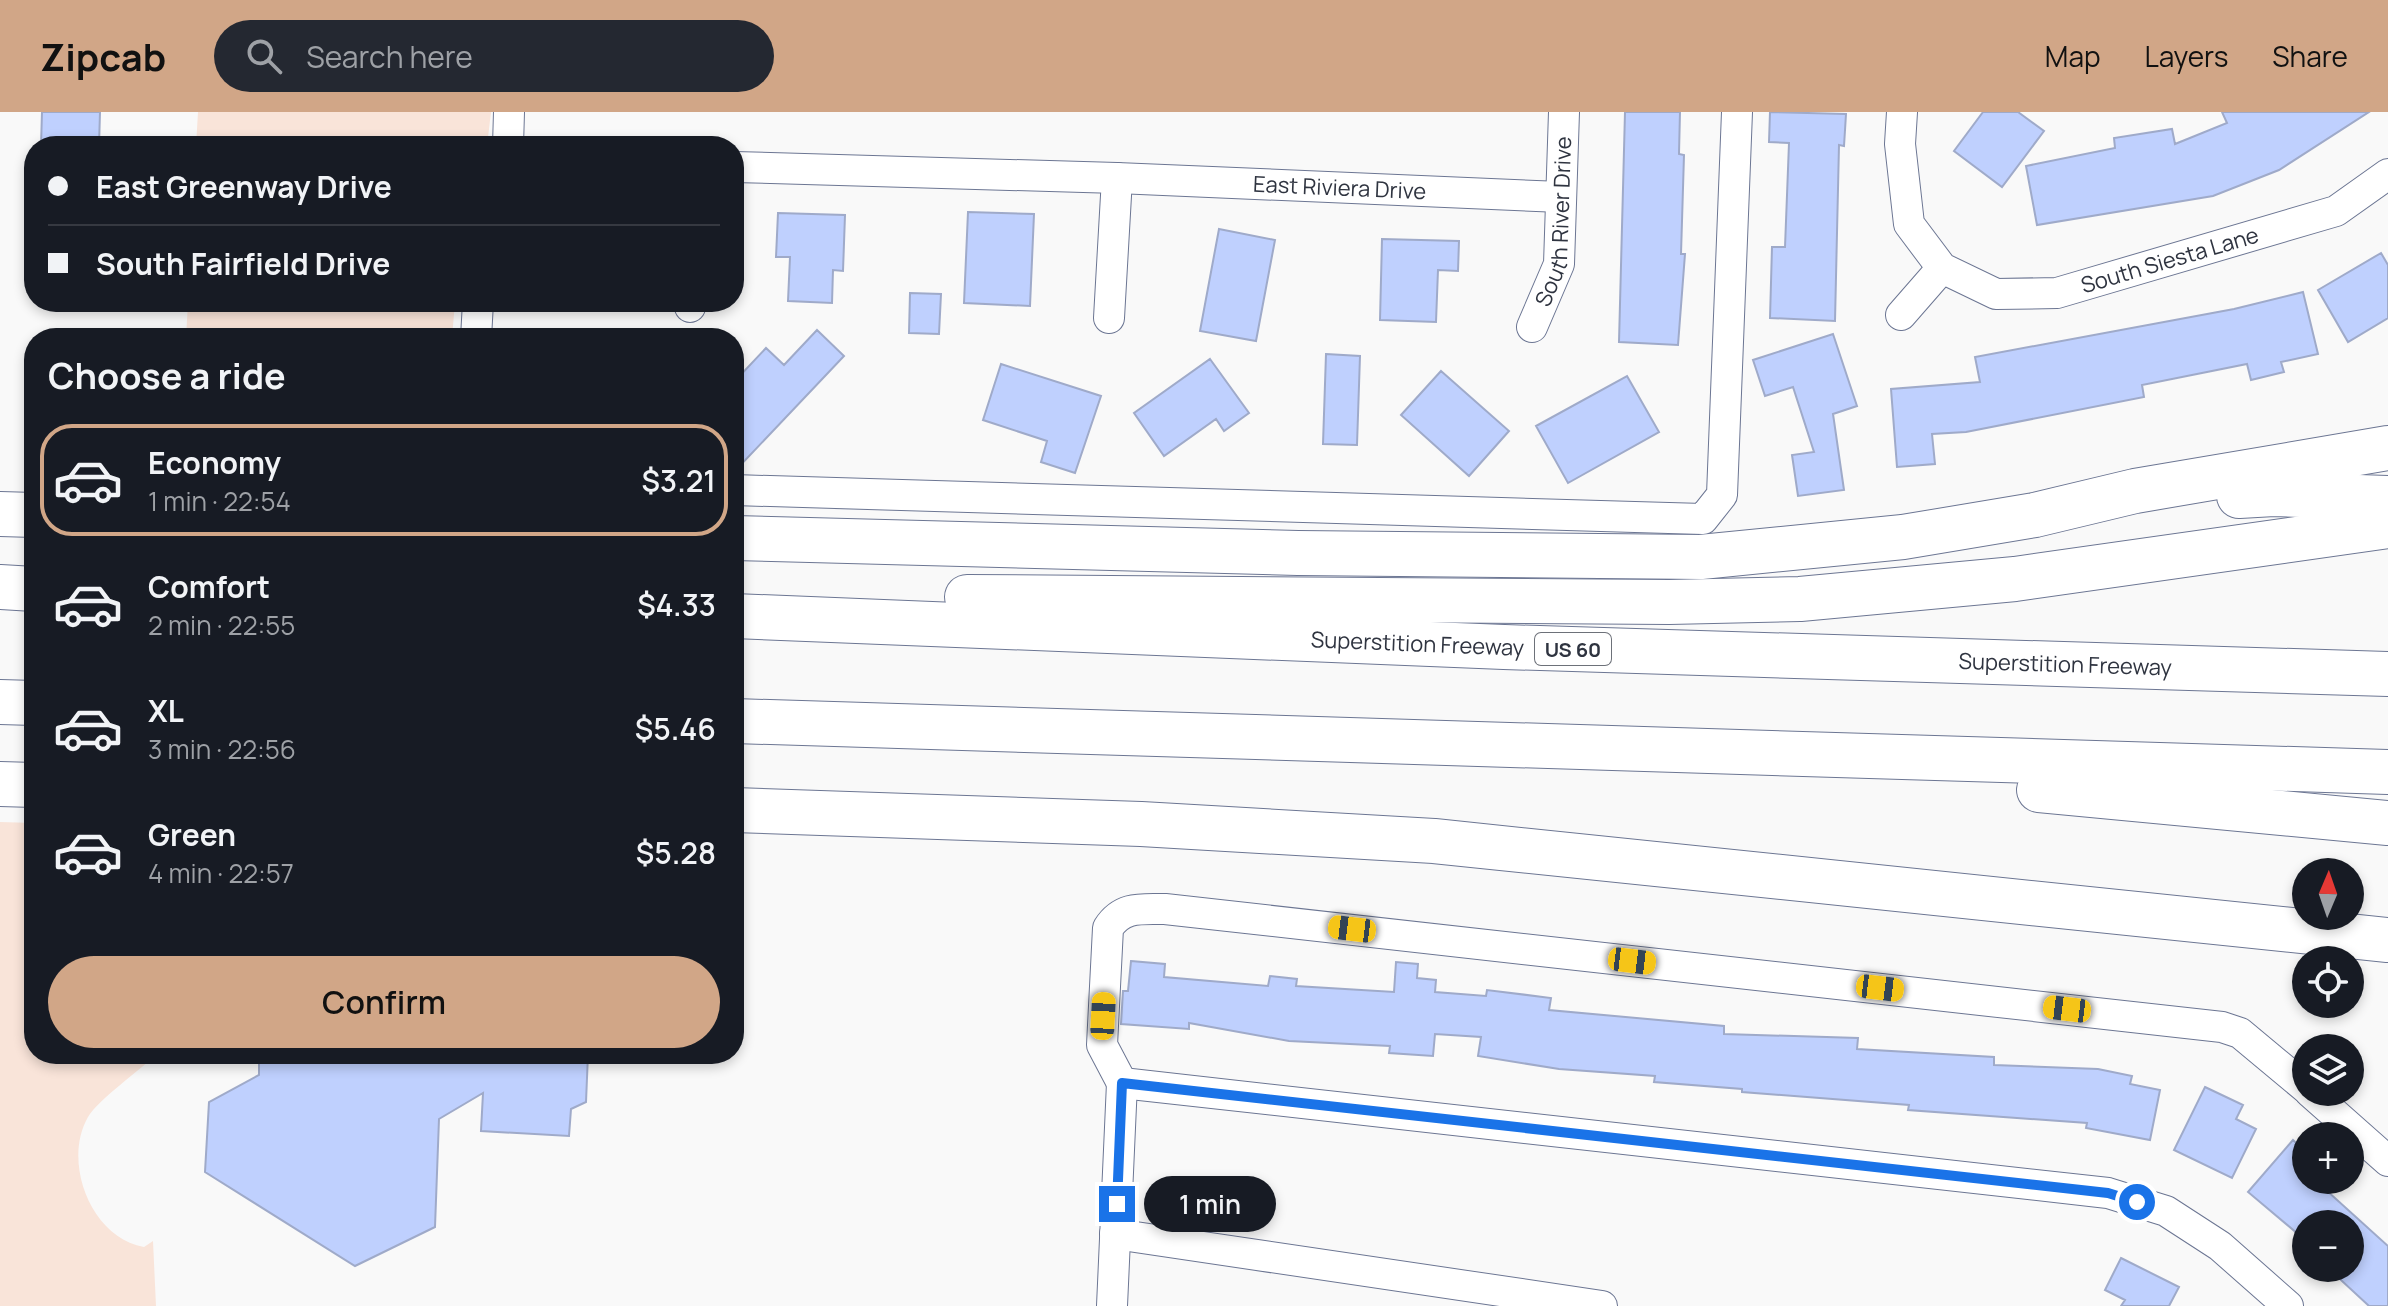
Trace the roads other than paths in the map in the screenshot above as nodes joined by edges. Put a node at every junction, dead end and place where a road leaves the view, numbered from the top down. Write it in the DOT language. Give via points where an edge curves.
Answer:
graph roads {
  1 [pos="509,112"];
  2 [pos="1564,112"];
  3 [pos="1737,112"];
  4 [pos="1902,112"];
  5 [pos="508,136"];
  6 [pos="744,167"];
  7 [pos="2388,174"];
  8 [pos="1117,178"];
  9 [pos="1561,197"];
  10 [pos="1942,268"];
  11 [pos="1901,315"];
  12 [pos="1109,318"];
  13 [pos="1532,327"];
  14 [pos="2388,448"];
  15 [pos="744,490"];
  16 [pos="2388,498"];
  17 [pos="0,514"];
  18 [pos="24,515"];
  19 [pos="2035,515"];
  20 [pos="2388,526"];
  21 [pos="744,538"];
  22 [pos="0,587"];
  23 [pos="24,588"];
  24 [pos="746,616"];
  25 [pos="2388,674"];
  26 [pos="0,702"];
  27 [pos="24,703"];
  28 [pos="744,721"];
  29 [pos="1259,735"];
  30 [pos="2388,772"];
  31 [pos="0,784"];
  32 [pos="24,785"];
  33 [pos="744,810"];
  34 [pos="2388,823"];
  35 [pos="2388,940"];
  36 [pos="2292,1077"];
  37 [pos="1122,1083"];
  38 [pos="2326,1106"];
  39 [pos="2388,1161"];
  40 [pos="1115,1234"];
  41 [pos="1112,1306"];
  42 [pos="1602,1306"];
  43 [pos="2288,1306"];
  1 -- 5 [label="street"];
  2 -- 9 [label="street, South River Drive"];
  3 -- 15 [label="street" via="1722,495 1703,519"];
  4 -- 10 [label="street" via="1909,224"];
  6 -- 8 [label="street, East Riviera Drive"];
  7 -- 10 [label="street, South Siesta Lane" via="2336,211 2057,293 1996,294"];
  8 -- 9 [label="street, East Riviera Drive"];
  8 -- 12 [label="street"];
  9 -- 13 [label="street, South River Drive" via="1559,264"];
  10 -- 11 [label="street"];
  14 -- 19 [label="highway" via="2135,491"];
  16 -- 19 [label="highway" via="2274,494"];
  17 -- 18 [label="highway"];
  19 -- 21 [label="highway" via="1844,545 1701,557 1284,553"];
  20 -- 24 [label="highway" via="1974,583 1800,599 969,596"];
  22 -- 23 [label="highway"];
  24 -- 25 [label="highway, Superstition Freeway / US 60" via="1520,648"];
  26 -- 27 [label="highway"];
  28 -- 29 [label="highway"];
  29 -- 30 [label="highway"];
  29 -- 34 [label="highway" via="1738,779 2062,790"];
  31 -- 32 [label="highway"];
  33 -- 35 [label="highway" via="1434,841"];
  36 -- 37 [label="street" via="2240,1033 2222,1027 1131,909 1116,915 1108,928 1102,1045"];
  37 -- 40 [label="street"];
  37 -- 43 [label="street" via="2108,1193 2166,1211 2220,1246"];
  38 -- 39 [label="street"];
  40 -- 41 [label="street"];
  40 -- 42 [label="street"];
}
